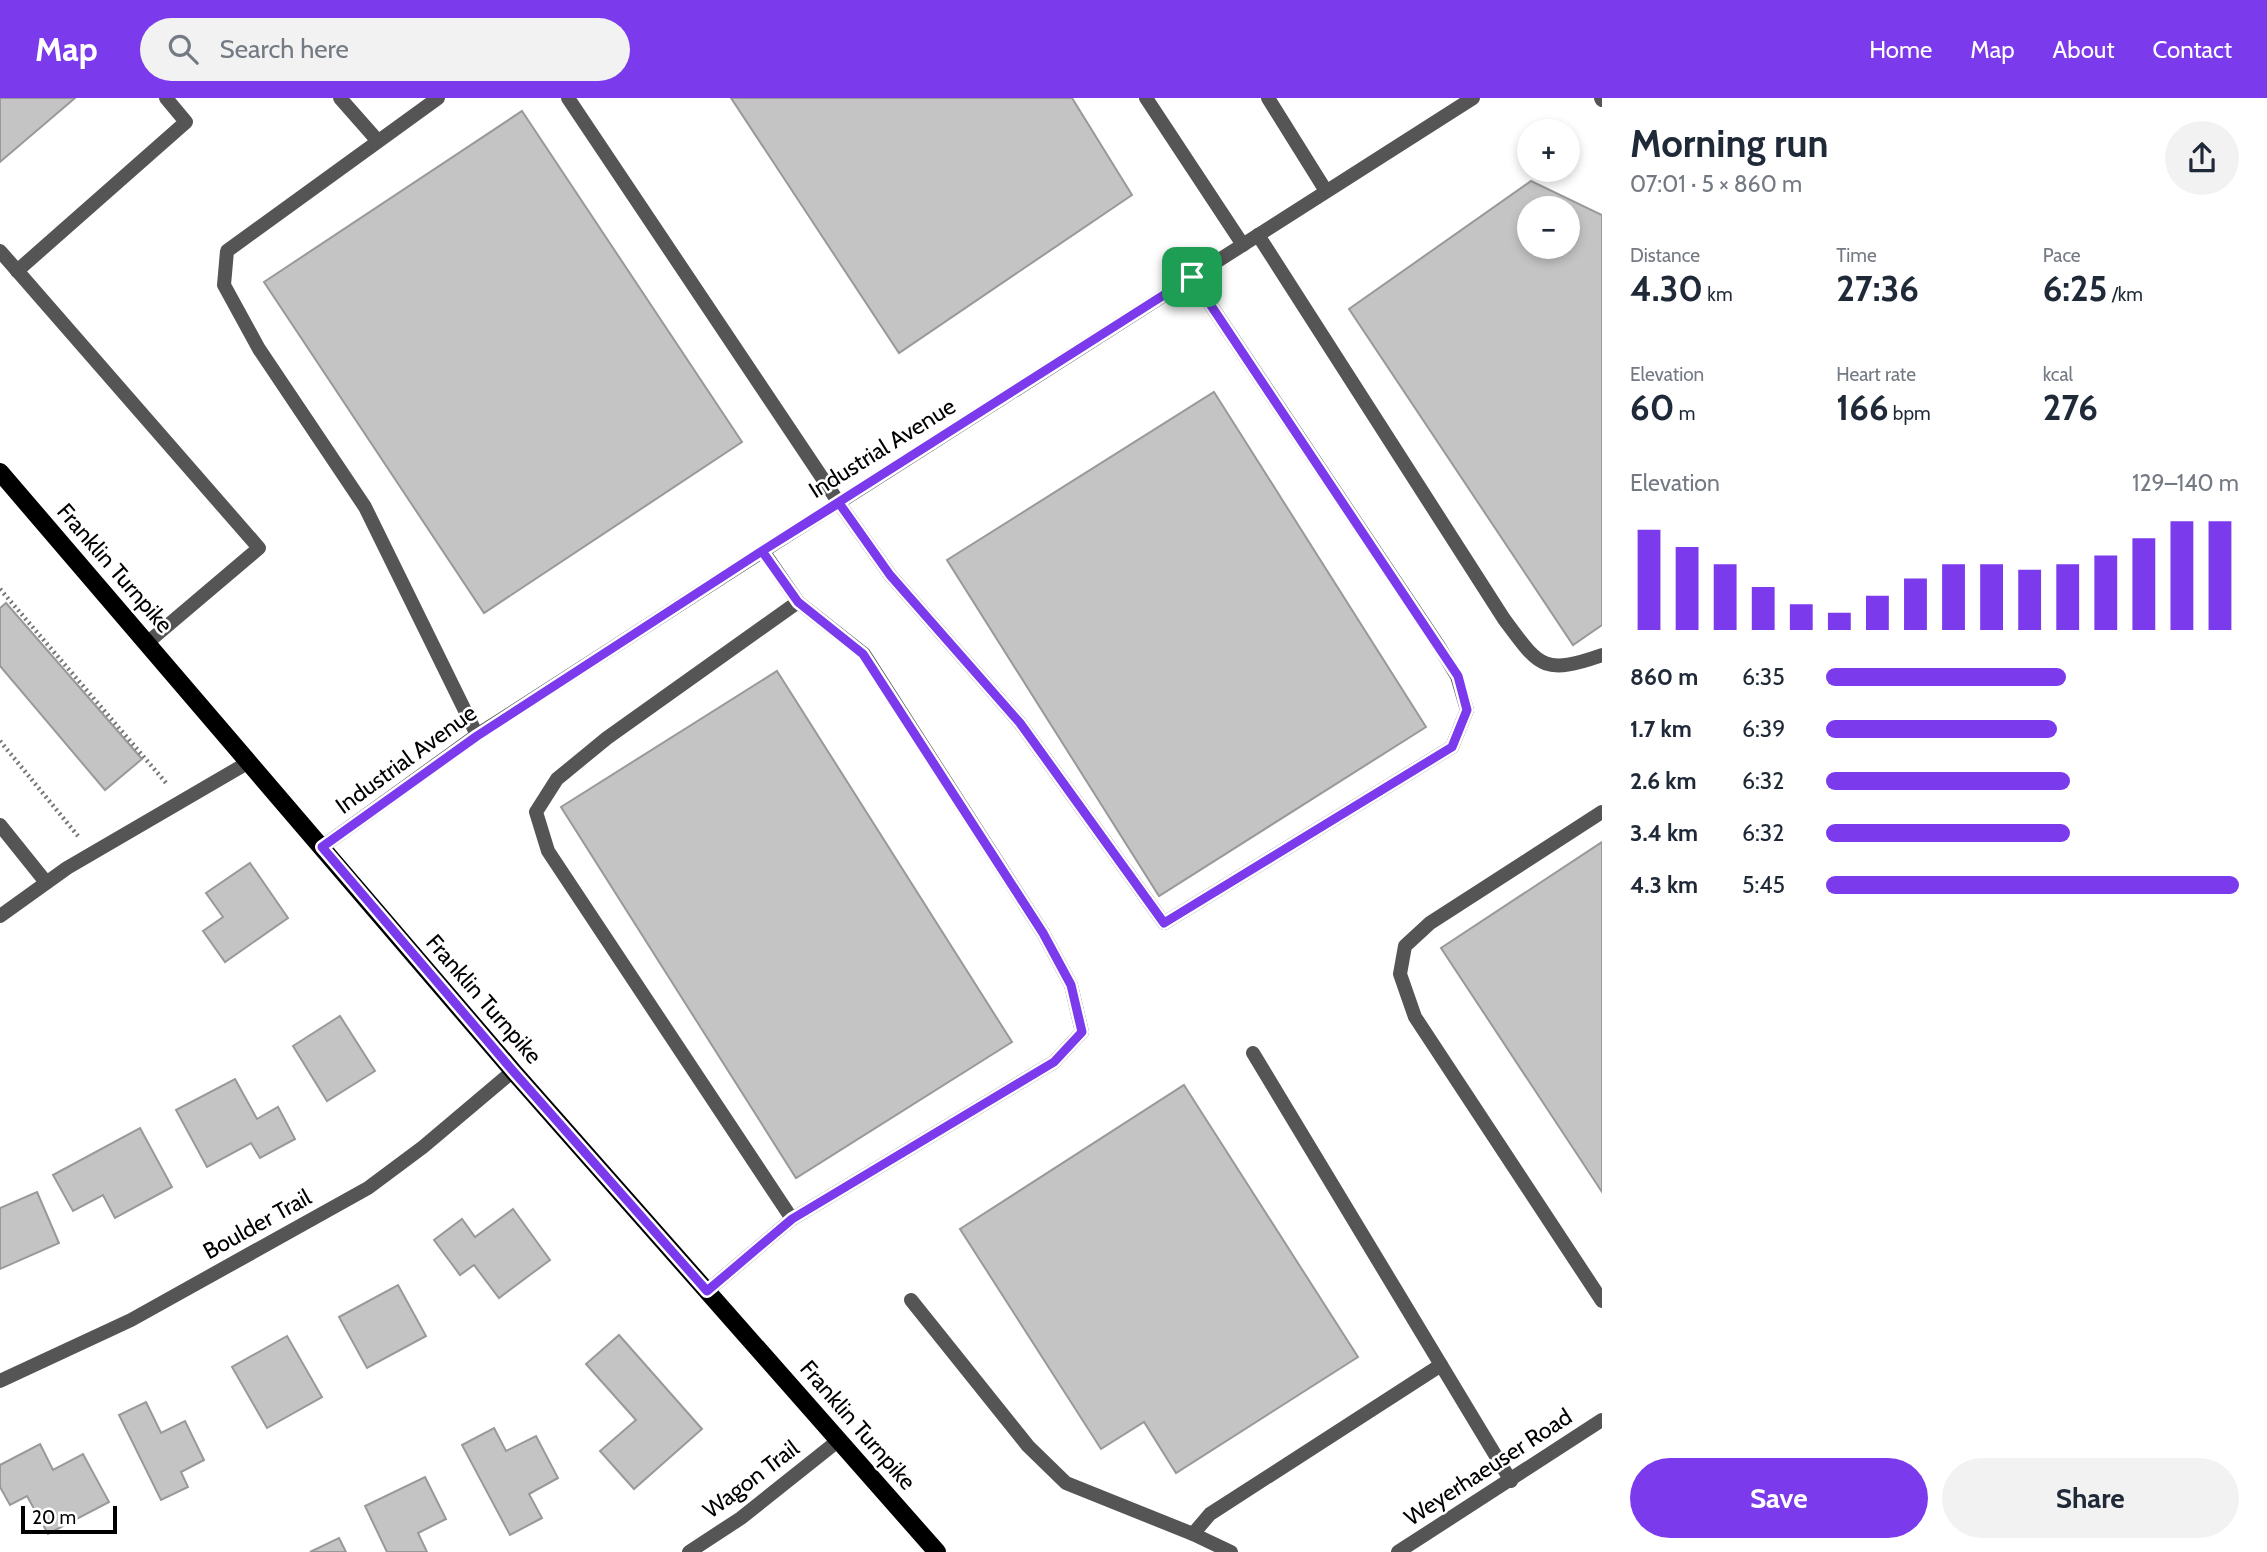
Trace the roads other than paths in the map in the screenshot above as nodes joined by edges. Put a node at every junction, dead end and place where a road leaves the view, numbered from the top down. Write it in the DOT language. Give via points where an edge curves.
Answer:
graph roads {
  1 [pos="166,98"];
  2 [pos="340,98"];
  3 [pos="438,98"];
  4 [pos="568,98"];
  5 [pos="1146,98"];
  6 [pos="1268,98"];
  7 [pos="1473,98"];
  8 [pos="377,140"];
  9 [pos="1326,191"];
  10 [pos="1258,235"];
  11 [pos="1243,244"];
  12 [pos="0,251"];
  13 [pos="17,271"];
  14 [pos="1192,277"];
  15 [pos="0,472"];
  16 [pos="839,503"];
  17 [pos="762,551"];
  18 [pos="798,602"];
  19 [pos="147,643"];
  20 [pos="1602,655"];
  21 [pos="477,736"];
  22 [pos="249,762"];
  23 [pos="1602,811"];
  24 [pos="0,825"];
  25 [pos="322,847"];
  26 [pos="46,881"];
  27 [pos="0,916"];
  28 [pos="1253,1053"];
  29 [pos="513,1071"];
  30 [pos="792,1219"];
  31 [pos="707,1291"];
  32 [pos="911,1300"];
  33 [pos="1602,1301"];
  34 [pos="1441,1366"];
  35 [pos="0,1381"];
  36 [pos="1602,1420"];
  37 [pos="839,1440"];
  38 [pos="1511,1481"];
  39 [pos="1193,1534"];
  40 [pos="689,1552"];
  41 [pos="937,1552"];
  42 [pos="1231,1552"];
  43 [pos="1398,1552"];
  1 -- 13 [label="street" via="186,122"];
  2 -- 8 [label="street"];
  3 -- 8 [label="street"];
  4 -- 16 [label="street"];
  5 -- 11 [label="street"];
  6 -- 9 [label="street"];
  7 -- 9 [label="street, Industrial Avenue"];
  8 -- 21 [label="street" via="227,251 224,285 259,349 365,507"];
  9 -- 10 [label="street, Industrial Avenue"];
  10 -- 11 [label="street, Industrial Avenue"];
  10 -- 20 [label="street" via="1531,656 1551,667"];
  11 -- 14 [label="street, Industrial Avenue"];
  12 -- 13 [label="street"];
  13 -- 19 [label="street" via="259,548"];
  14 -- 16 [label="street, Industrial Avenue"];
  14 -- 16 [label="street" via="1458,676 1467,710 1452,747 1164,923 1020,723 890,575"];
  15 -- 19 [label="main road, Franklin Turnpike"];
  16 -- 17 [label="street, Industrial Avenue"];
  17 -- 18 [label="street"];
  17 -- 21 [label="street, Industrial Avenue"];
  18 -- 30 [label="street" via="607,738 557,779 536,812 548,851"];
  18 -- 30 [label="street" via="863,654 1043,933 1071,985 1082,1032 1054,1062"];
  19 -- 22 [label="main road, Franklin Turnpike"];
  21 -- 25 [label="street, Industrial Avenue"];
  22 -- 25 [label="main road, Franklin Turnpike"];
  22 -- 26 [label="street"];
  23 -- 33 [label="street" via="1430,923 1405,946 1400,975 1415,1017"];
  24 -- 26 [label="street"];
  25 -- 29 [label="main road, Franklin Turnpike"];
  26 -- 27 [label="street"];
  28 -- 34 [label="street"];
  29 -- 31 [label="main road, Franklin Turnpike"];
  29 -- 35 [label="street, Boulder Trail" via="368,1188 131,1320"];
  30 -- 31 [label="street"];
  31 -- 37 [label="main road, Franklin Turnpike"];
  32 -- 39 [label="street" via="1028,1446 1066,1483"];
  34 -- 38 [label="street"];
  34 -- 39 [label="street" via="1210,1514"];
  36 -- 38 [label="street, Weyerhaeuser Road"];
  37 -- 40 [label="street, Wagon Trail" via="741,1518"];
  37 -- 41 [label="main road, Franklin Turnpike"];
  38 -- 43 [label="street, Weyerhaeuser Road"];
  39 -- 42 [label="street"];
}
